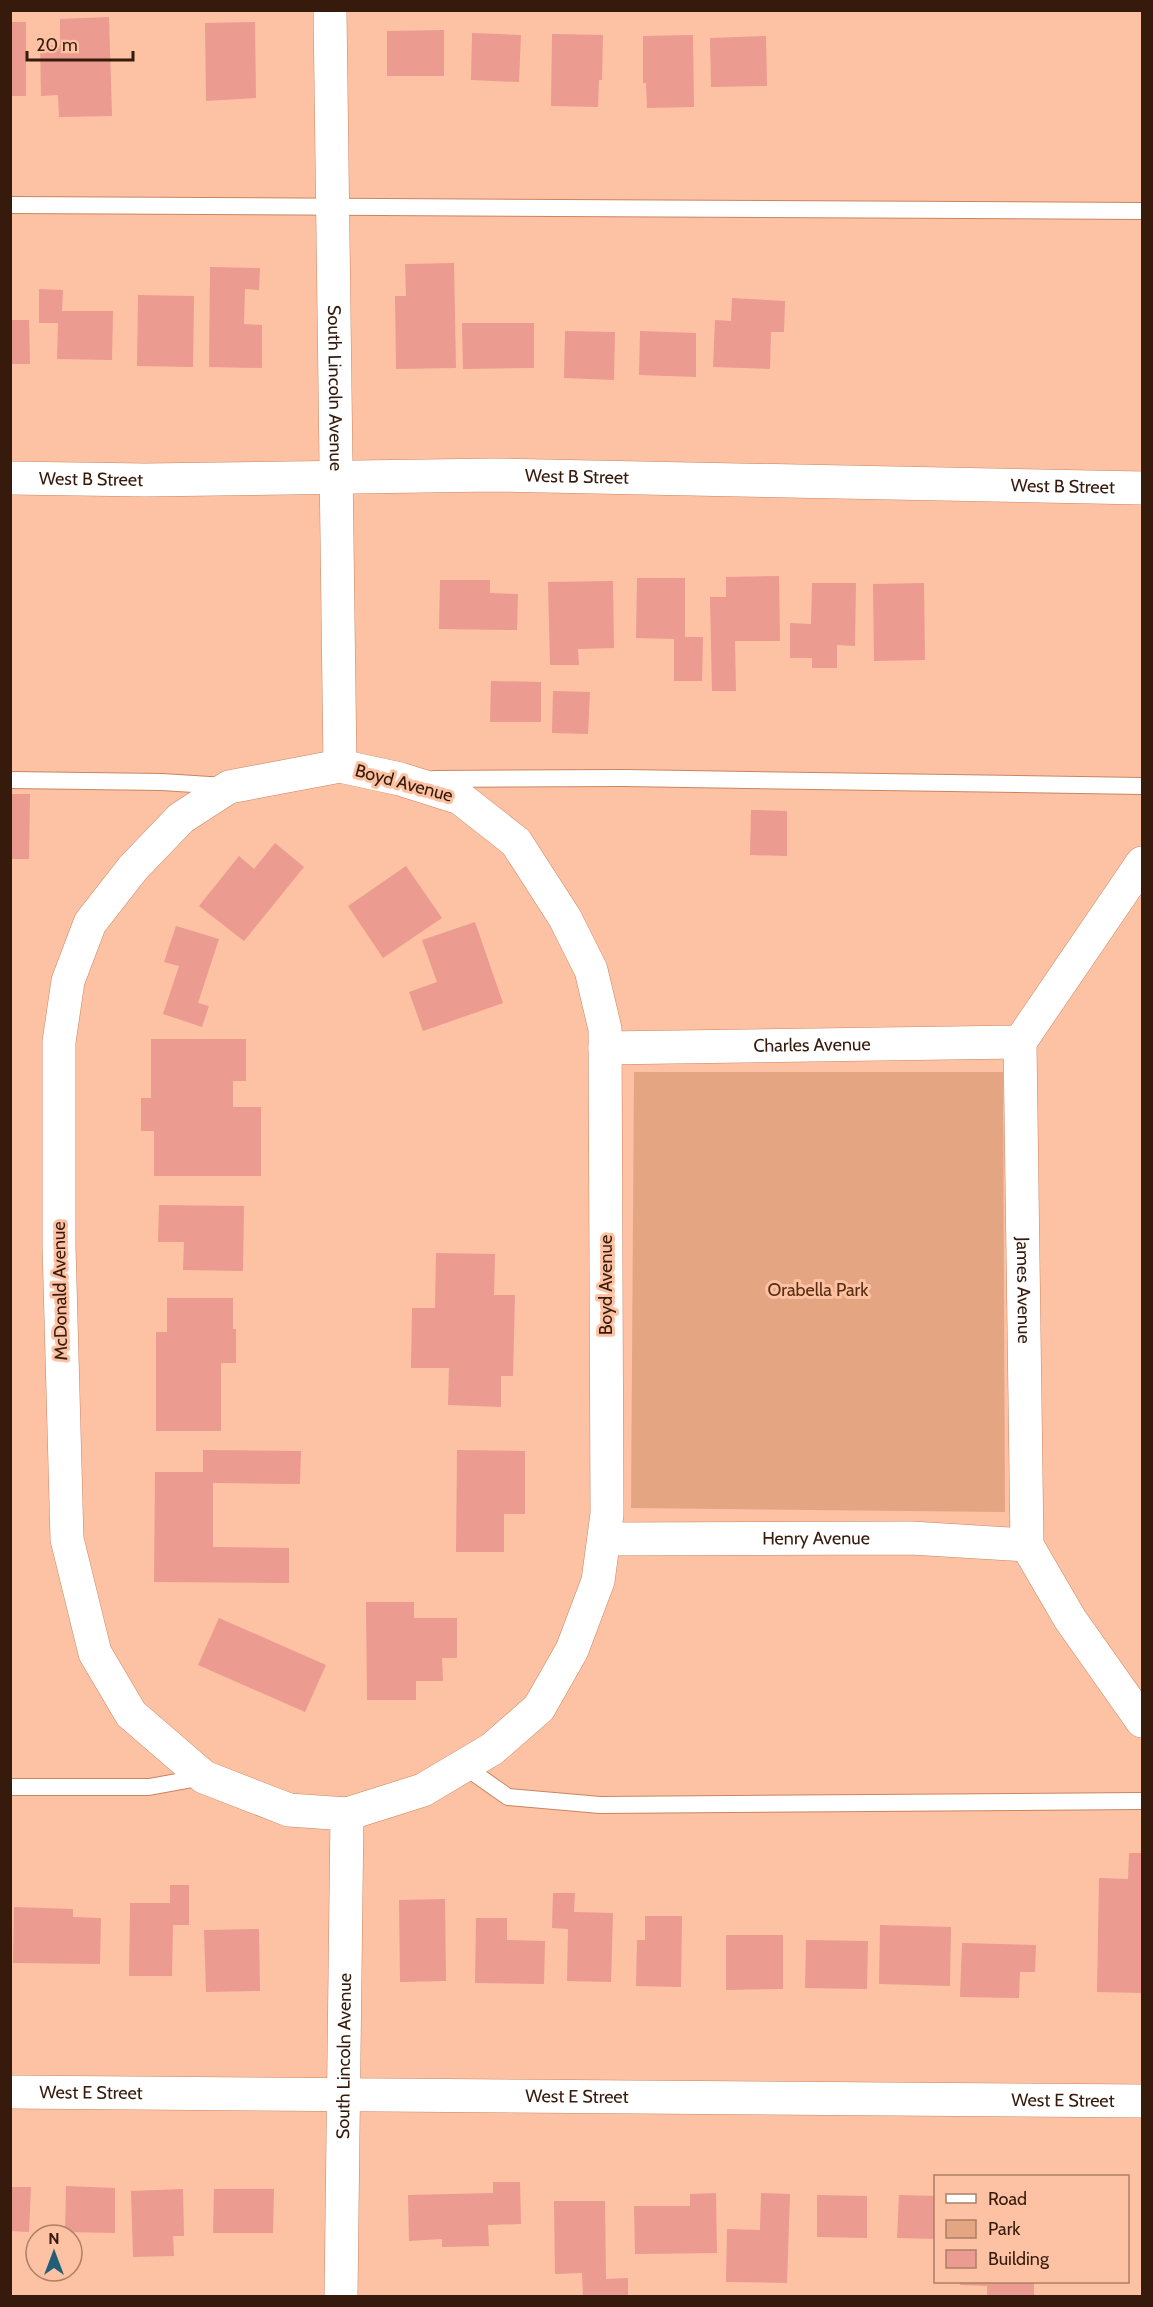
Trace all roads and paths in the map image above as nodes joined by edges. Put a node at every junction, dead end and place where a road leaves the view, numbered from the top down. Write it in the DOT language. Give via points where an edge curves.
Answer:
graph roads {
  1 [pos="330,10"];
  2 [pos="10,205"];
  3 [pos="333,207"];
  4 [pos="1143,211"];
  5 [pos="336,477"];
  6 [pos="10,478"];
  7 [pos="1143,488"];
  8 [pos="340,766"];
  9 [pos="400,779"];
  10 [pos="10,780"];
  11 [pos="1143,786"];
  12 [pos="229,787"];
  13 [pos="1143,863"];
  14 [pos="1020,1042"];
  15 [pos="605,1048"];
  16 [pos="604,1539"];
  17 [pos="1028,1545"];
  18 [pos="1143,1721"];
  19 [pos="464,1766"];
  20 [pos="204,1777"];
  21 [pos="10,1787"];
  22 [pos="1143,1801"];
  23 [pos="347,1814"];
  24 [pos="10,2092"];
  25 [pos="343,2095"];
  26 [pos="1143,2101"];
  27 [pos="341,2296"];
  1 -- 3 [label="street, South Lincoln Avenue"];
  2 -- 3 [label="lane"];
  3 -- 4 [label="lane"];
  3 -- 5 [label="street, South Lincoln Avenue"];
  5 -- 6 [label="street, West B Street"];
  5 -- 7 [label="street, West B Street" via="506,476"];
  5 -- 8 [label="street, South Lincoln Avenue"];
  8 -- 9 [label="street, Boyd Avenue"];
  8 -- 12 [label="street, McDonald Avenue"];
  9 -- 11 [label="lane" via="624,778"];
  9 -- 15 [label="street, Boyd Avenue" via="460,798 516,842 565,918 591,970 605,1029"];
  10 -- 12 [label="lane"];
  12 -- 20 [label="street, McDonald Avenue" via="181,818 133,867 90,923 68,981 60,1042 59,1246 67,1539 94,1653 130,1714"];
  13 -- 14 [label="street"];
  14 -- 15 [label="street, Charles Avenue"];
  14 -- 17 [label="street, James Avenue"];
  15 -- 16 [label="street, Boyd Avenue"];
  16 -- 17 [label="street, Henry Avenue" via="911,1538"];
  16 -- 19 [label="street, Boyd Avenue" via="598,1581 572,1650 538,1708 492,1749"];
  17 -- 18 [label="street, James Avenue" via="1070,1619"];
  19 -- 22 [label="lane" via="508,1797 600,1805"];
  19 -- 23 [label="street, Boyd Avenue" via="423,1790"];
  20 -- 21 [label="lane" via="148,1787"];
  20 -- 23 [label="street, McDonald Avenue" via="289,1810"];
  23 -- 25 [label="street, South Lincoln Avenue"];
  24 -- 25 [label="street, West E Street"];
  25 -- 26 [label="street, West E Street"];
  25 -- 27 [label="street, South Lincoln Avenue"];
}
